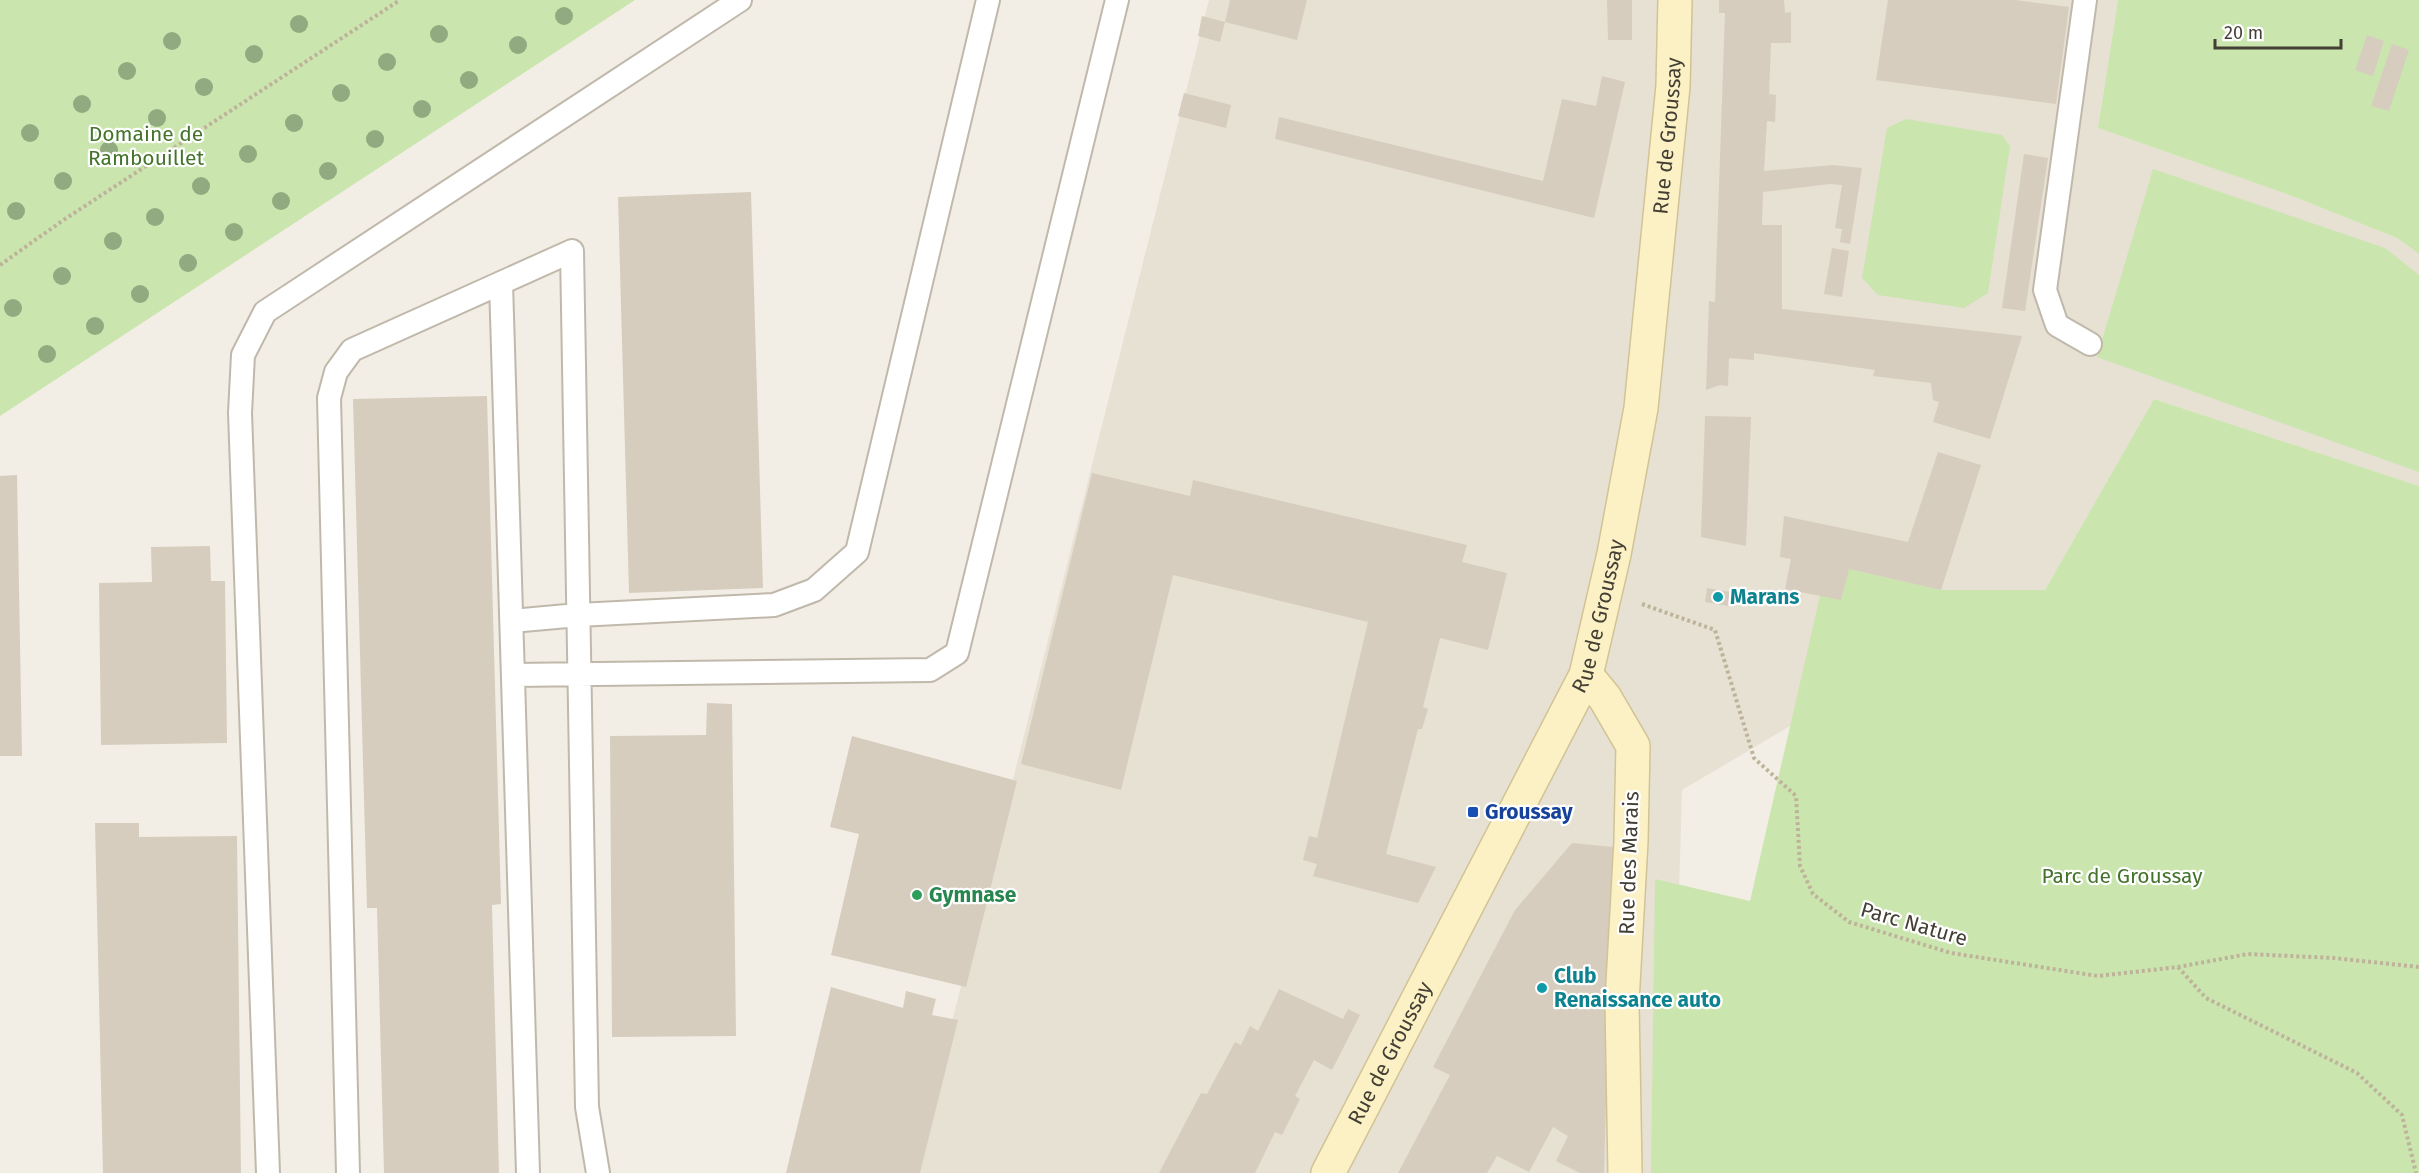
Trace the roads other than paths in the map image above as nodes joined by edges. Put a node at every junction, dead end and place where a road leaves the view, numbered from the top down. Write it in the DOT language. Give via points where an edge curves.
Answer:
graph roads {
  1 [pos="740,0"];
  2 [pos="988,0"];
  3 [pos="1117,0"];
  4 [pos="1675,0"];
  5 [pos="2085,0"];
  6 [pos="501,283"];
  7 [pos="2090,344"];
  8 [pos="579,615"];
  9 [pos="512,621"];
  10 [pos="579,672"];
  11 [pos="513,675"];
  12 [pos="1586,675"];
  13 [pos="268,1173"];
  14 [pos="348,1173"];
  15 [pos="528,1173"];
  16 [pos="598,1173"];
  17 [pos="1328,1173"];
  18 [pos="1625,1173"];
  1 -- 13 [label="lane" via="265,312 243,355 240,413"];
  2 -- 8 [label="lane" via="857,552 814,590 774,605"];
  3 -- 10 [label="lane" via="957,653 930,670"];
  4 -- 12 [label="main road, Rue de Groussay" via="1673,86 1641,408"];
  5 -- 7 [label="lane" via="2045,290 2057,325"];
  6 -- 8 [label="lane" via="572,251"];
  6 -- 9 [label="lane"];
  6 -- 14 [label="lane" via="352,350 336,372 329,398"];
  8 -- 9 [label="lane"];
  8 -- 10 [label="lane"];
  9 -- 11 [label="lane"];
  10 -- 11 [label="lane"];
  10 -- 16 [label="lane" via="587,1107"];
  11 -- 15 [label="lane"];
  12 -- 17 [label="main road, Rue de Groussay"];
  12 -- 18 [label="main road, Rue des Marais" via="1605,698 1633,746 1622,1002"];
}
